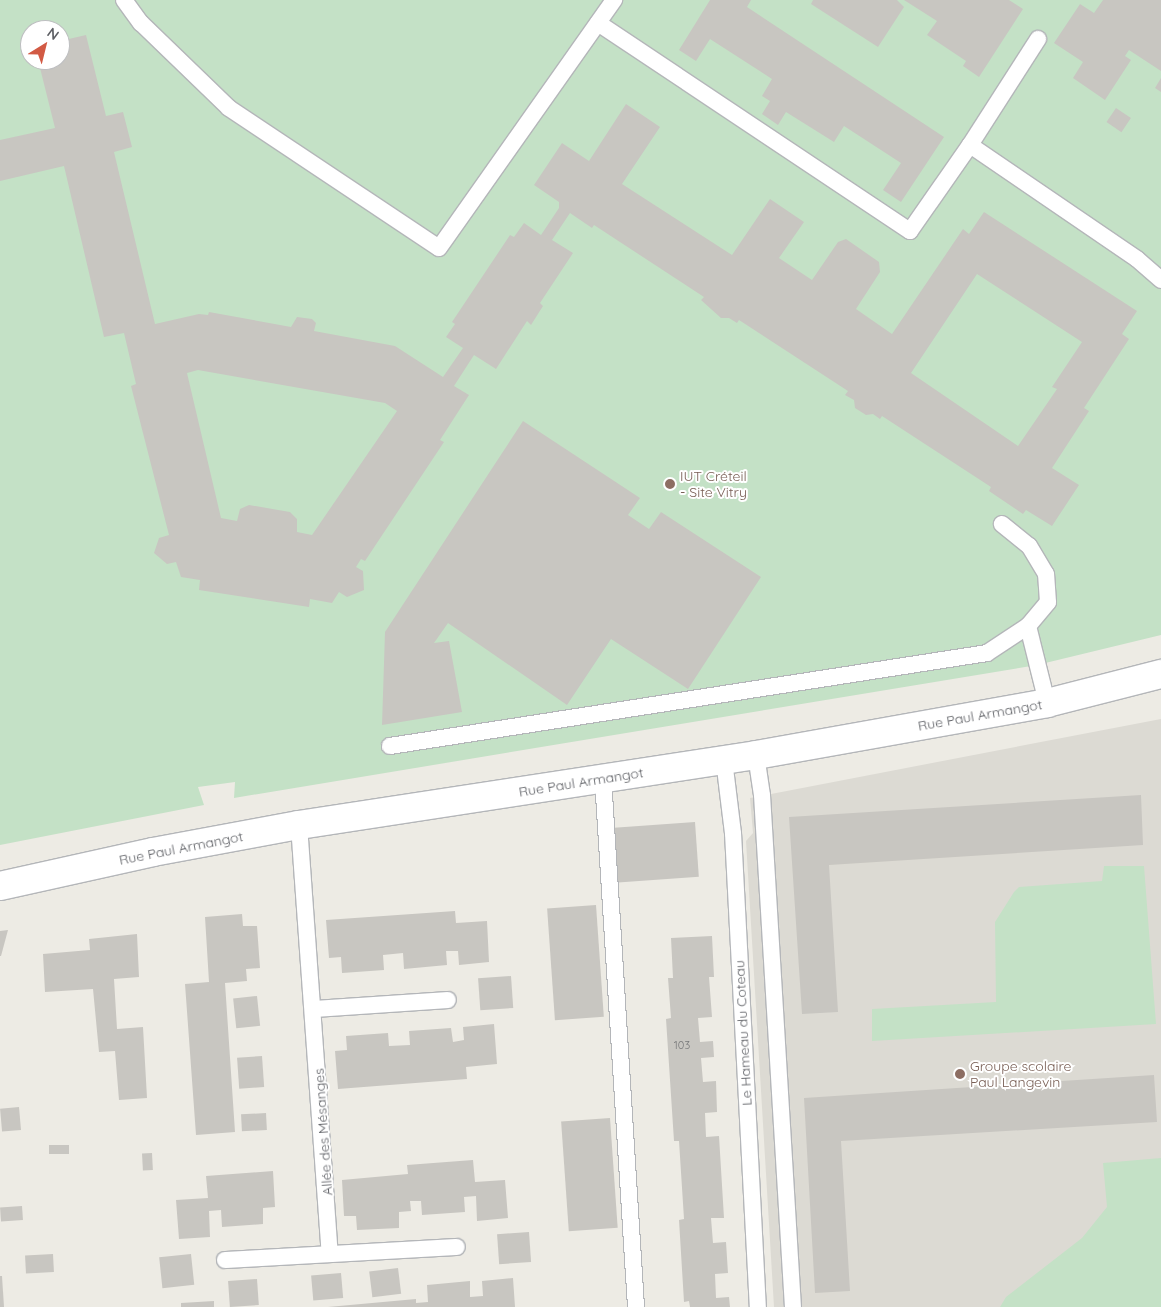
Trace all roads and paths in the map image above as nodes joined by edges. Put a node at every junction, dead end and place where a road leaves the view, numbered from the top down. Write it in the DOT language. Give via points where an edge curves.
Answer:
graph roads {
  1 [pos="124,0"];
  2 [pos="614,0"];
  3 [pos="598,23"];
  4 [pos="1038,39"];
  5 [pos="970,145"];
  6 [pos="1161,280"];
  7 [pos="1002,524"];
  8 [pos="1028,626"];
  9 [pos="1161,674"];
  10 [pos="1048,703"];
  11 [pos="390,746"];
  12 [pos="756,756"];
  13 [pos="724,760"];
  14 [pos="603,778"];
  15 [pos="300,825"];
  16 [pos="0,886"];
  17 [pos="448,1000"];
  18 [pos="315,1010"];
  19 [pos="457,1247"];
  20 [pos="330,1254"];
  21 [pos="225,1260"];
  22 [pos="636,1307"];
  23 [pos="758,1307"];
  24 [pos="792,1307"];
  1 -- 3 [label="lane" via="141,23 228,108 439,248"];
  2 -- 3 [label="lane"];
  3 -- 5 [label="lane" via="910,231"];
  4 -- 5 [label="lane"];
  5 -- 6 [label="lane" via="1137,259"];
  7 -- 8 [label="lane" via="1029,546 1046,574 1048,602"];
  8 -- 10 [label="lane"];
  8 -- 11 [label="lane" via="987,653"];
  9 -- 10 [label="street, Rue Paul Armangot"];
  10 -- 12 [label="street, Rue Paul Armangot"];
  12 -- 13 [label="street, Rue Paul Armangot"];
  12 -- 24 [label="lane" via="762,796"];
  13 -- 14 [label="street, Rue Paul Armangot"];
  13 -- 23 [label="lane, Le Hameau du Coteau" via="733,833"];
  14 -- 15 [label="street, Rue Paul Armangot"];
  14 -- 22 [label="lane"];
  15 -- 16 [label="street, Rue Paul Armangot" via="153,852"];
  15 -- 18 [label="lane, Allée des Mésanges"];
  17 -- 18 [label="lane"];
  18 -- 20 [label="lane, Allée des Mésanges"];
  19 -- 20 [label="lane"];
  20 -- 21 [label="lane"];
}
